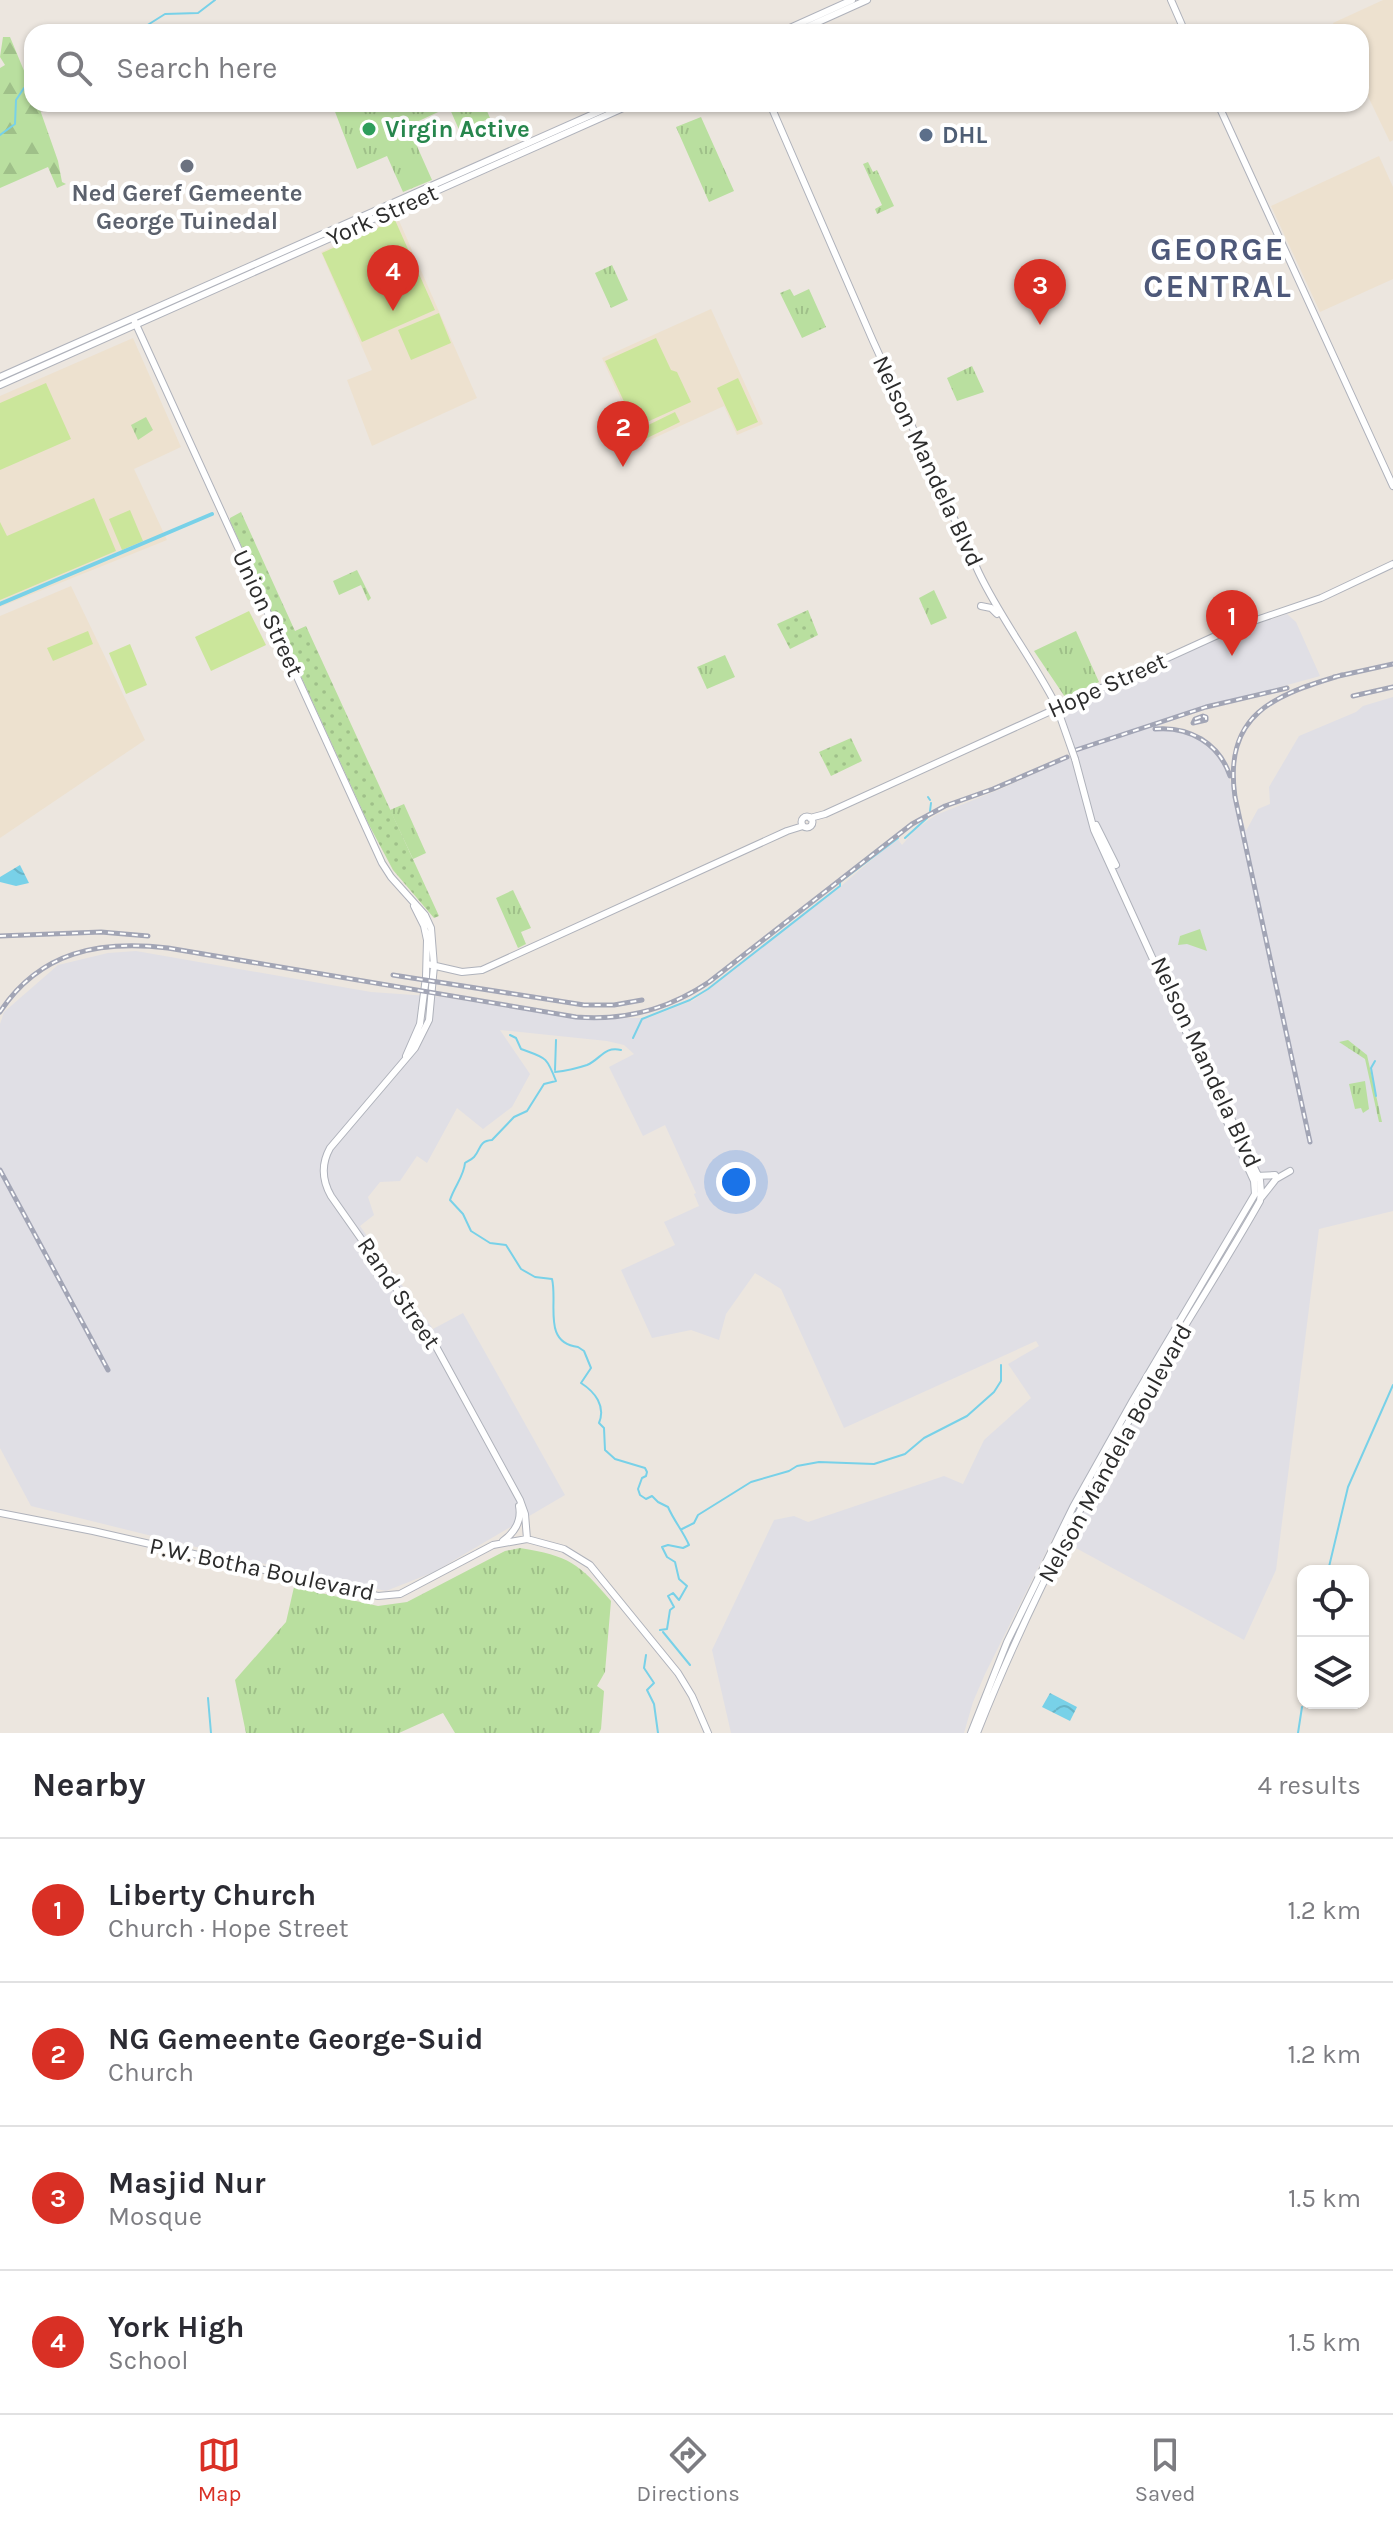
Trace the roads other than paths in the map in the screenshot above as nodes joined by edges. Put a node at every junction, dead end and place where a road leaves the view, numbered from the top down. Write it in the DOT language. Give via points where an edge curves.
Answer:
graph roads {
  1 [pos="852,0"];
  2 [pos="867,0"];
  3 [pos="1171,0"];
  4 [pos="799,24"];
  5 [pos="814,24"];
  6 [pos="1182,24"];
  7 [pos="598,112"];
  8 [pos="614,112"];
  9 [pos="774,112"];
  10 [pos="1222,112"];
  11 [pos="134,321"];
  12 [pos="0,377"];
  13 [pos="0,385"];
  14 [pos="1393,486"];
  15 [pos="1393,564"];
  16 [pos="981,606"];
  17 [pos="1005,622"];
  18 [pos="430,965"];
  19 [pos="426,1008"];
  20 [pos="1290,1171"];
  21 [pos="1256,1178"];
  22 [pos="1260,1201"];
  23 [pos="1226,1250"];
  24 [pos="1209,1278"];
  25 [pos="514,1491"];
  26 [pos="0,1513"];
  27 [pos="527,1539"];
  28 [pos="496,1545"];
  29 [pos="708,1733"];
  30 [pos="971,1733"];
  31 [pos="977,1733"];
  1 -- 4 [label="street"];
  2 -- 5 [label="street"];
  3 -- 6 [label="street"];
  7 -- 11 [label="street, York Street"];
  8 -- 11 [label="street, York Street"];
  9 -- 17 [label="street, Nelson Mandela Blvd" via="925,456"];
  10 -- 14 [label="street"];
  11 -- 12 [label="street, York Street"];
  11 -- 13 [label="street, York Street"];
  11 -- 18 [label="street, Union Street" via="382,863 426,930"];
  15 -- 18 [label="street, Hope Street" via="1321,598 1233,628 825,814 806,817 802,824 482,970"];
  16 -- 17 [label="street"];
  17 -- 21 [label="street, Nelson Mandela Blvd, bridge" via="1056,705 1094,830"];
  18 -- 19 [label="street, Union Street"];
  19 -- 25 [label="street, Rand Street" via="421,1040 330,1148 323,1169 326,1186 433,1341"];
  20 -- 22 [label="street, Nelson Mandela Boulevard" via="1271,1184"];
  21 -- 22 [label="street"];
  21 -- 23 [label="street, Nelson Mandela Boulevard" via="1252,1202"];
  22 -- 23 [label="street, Nelson Mandela Boulevard"];
  23 -- 24 [label="street, Nelson Mandela Boulevard"];
  24 -- 30 [label="street, Nelson Mandela Boulevard" via="1073,1507 1007,1642"];
  24 -- 31 [label="street, Nelson Mandela Boulevard" via="1079,1510"];
  25 -- 27 [label="street, Rand Street" via="525,1514"];
  25 -- 28 [label="street" via="518,1524"];
  26 -- 28 [label="street, P.W. Botha Boulevard" via="378,1596 400,1594"];
  27 -- 28 [label="street, P.W. Botha Boulevard"];
  27 -- 29 [label="street, P.W. Botha Boulevard" via="564,1549 590,1565 678,1673"];
}
